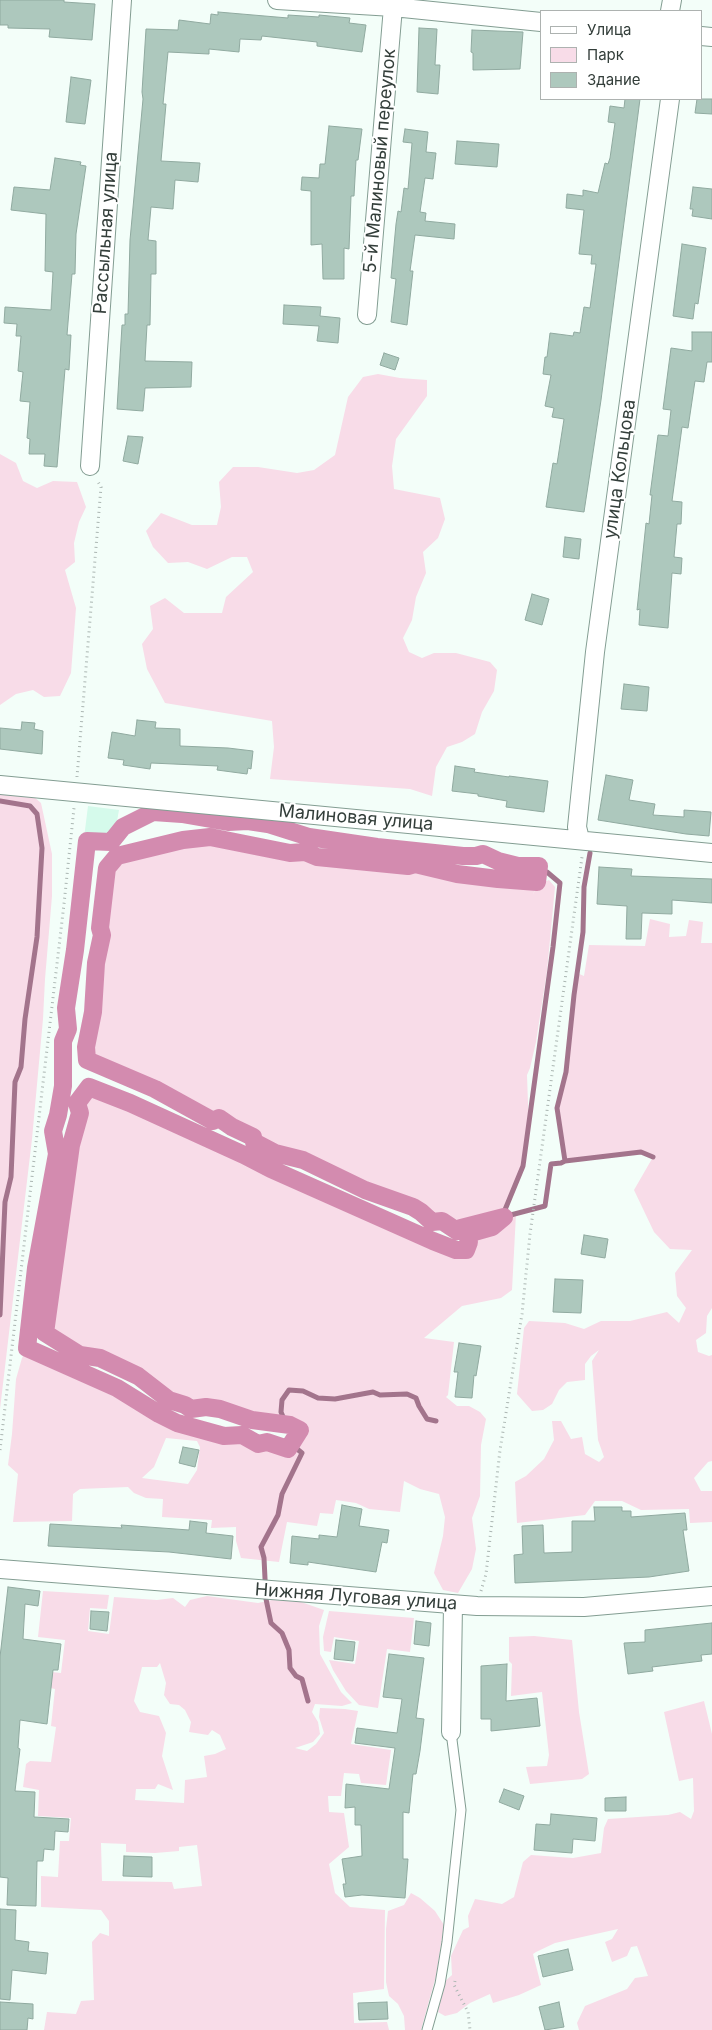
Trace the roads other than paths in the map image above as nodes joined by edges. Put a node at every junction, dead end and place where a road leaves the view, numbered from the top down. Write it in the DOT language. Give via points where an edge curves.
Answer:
graph roads {
  1 [pos="122,0"];
  2 [pos="277,0"];
  3 [pos="393,7"];
  4 [pos="540,22"];
  5 [pos="670,100"];
  6 [pos="367,315"];
  7 [pos="90,466"];
  8 [pos="0,785"];
  9 [pos="580,839"];
  10 [pos="712,853"];
  11 [pos="0,1569"];
  12 [pos="712,1596"];
  13 [pos="453,1605"];
  14 [pos="451,1732"];
  15 [pos="428,2030"];
  1 -- 7 [label="street, Рассыльная улица"];
  2 -- 3 [label="street"];
  3 -- 4 [label="street"];
  3 -- 6 [label="street, 5-й Малиновый переулок"];
  5 -- 9 [label="street, улица Кольцова" via="595,652 577,827"];
  8 -- 9 [label="street, Малиновая улица"];
  9 -- 10 [label="street, Малиновая улица"];
  11 -- 13 [label="street, Нижняя Луговая улица"];
  12 -- 13 [label="street, Нижняя Луговая улица" via="584,1608"];
  13 -- 14 [label="street"];
  14 -- 15 [label="lane" via="461,1810 448,1942"];
}
